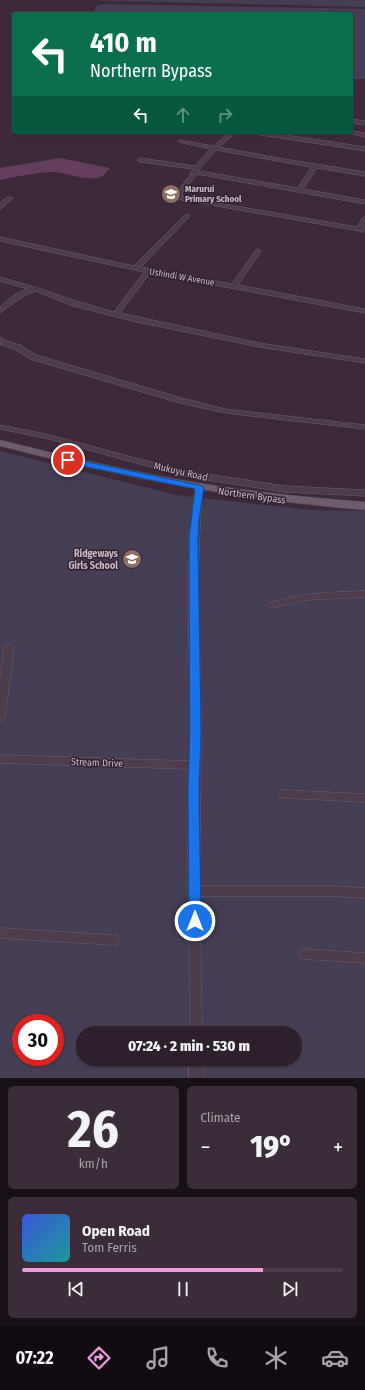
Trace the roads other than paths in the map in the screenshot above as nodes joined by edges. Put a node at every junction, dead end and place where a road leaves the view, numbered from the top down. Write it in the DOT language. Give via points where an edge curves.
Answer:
graph roads {
  1 [pos="353,121"];
  2 [pos="365,123"];
  3 [pos="353,133"];
  4 [pos="232,134"];
  5 [pos="270,134"];
  6 [pos="365,135"];
  7 [pos="181,142"];
  8 [pos="214,148"];
  9 [pos="365,149"];
  10 [pos="140,160"];
  11 [pos="315,166"];
  12 [pos="196,170"];
  13 [pos="365,174"];
  14 [pos="300,191"];
  15 [pos="10,198"];
  16 [pos="365,202"];
  17 [pos="0,208"];
  18 [pos="187,216"];
  19 [pos="365,218"];
  20 [pos="362,230"];
  21 [pos="0,239"];
  22 [pos="258,251"];
  23 [pos="136,268"];
  24 [pos="148,271"];
  25 [pos="0,278"];
  26 [pos="234,286"];
  27 [pos="36,289"];
  28 [pos="0,311"];
  29 [pos="365,311"];
  30 [pos="114,315"];
  31 [pos="0,339"];
  32 [pos="365,361"];
  33 [pos="365,427"];
  34 [pos="0,428"];
  35 [pos="0,443"];
  36 [pos="182,478"];
  37 [pos="199,487"];
  38 [pos="353,493"];
  39 [pos="365,493"];
  40 [pos="360,506"];
  41 [pos="365,594"];
  42 [pos="272,605"];
  43 [pos="9,648"];
  44 [pos="0,717"];
  45 [pos="0,759"];
  46 [pos="194,765"];
  47 [pos="284,794"];
  48 [pos="365,798"];
  49 [pos="195,891"];
  50 [pos="365,893"];
  51 [pos="0,933"];
  52 [pos="113,940"];
  53 [pos="305,954"];
  54 [pos="365,958"];
  55 [pos="196,1026"];
  56 [pos="196,1066"];
  57 [pos="196,1078"];
  1 -- 2 [label="street"];
  3 -- 6 [label="street"];
  4 -- 8 [label="street"];
  5 -- 9 [label="street"];
  7 -- 8 [label="street"];
  8 -- 11 [label="street"];
  8 -- 12 [label="street"];
  10 -- 12 [label="street"];
  11 -- 13 [label="street"];
  11 -- 14 [label="street"];
  12 -- 14 [label="street"];
  12 -- 20 [label="street" via="179,194 179,198"];
  14 -- 16 [label="street"];
  15 -- 17 [label="street"];
  18 -- 23 [label="street"];
  19 -- 20 [label="street"];
  21 -- 23 [label="street, Ushindi W Avenue"];
  22 -- 26 [label="street"];
  23 -- 24 [label="street, Ushindi W Avenue"];
  24 -- 26 [label="street, Ushindi W Avenue"];
  24 -- 30 [label="street"];
  25 -- 27 [label="street"];
  26 -- 29 [label="street, Ushindi W Avenue"];
  27 -- 28 [label="street" via="22,293"];
  27 -- 30 [label="street"];
  30 -- 32 [label="street" via="226,339"];
  31 -- 33 [label="street" via="33,357 201,406"];
  34 -- 36 [label="street, Mukuyu Road" via="46,436"];
  35 -- 36 [label="main road, Northern Bypass" via="54,457"];
  36 -- 37 [label="main road, Northern Bypass"];
  36 -- 38 [label="street, Mukuyu Road"];
  37 -- 40 [label="main road, Northern Bypass" via="268,498"];
  37 -- 46 [label="street" via="194,538"];
  38 -- 39 [label="street, Mukuyu Road"];
  38 -- 40 [label="street"];
  41 -- 42 [label="street" via="315,597"];
  43 -- 44 [label="street"];
  45 -- 46 [label="street, Stream Drive"];
  46 -- 49 [label="street"];
  47 -- 48 [label="street"];
  49 -- 50 [label="street"];
  49 -- 55 [label="street"];
  51 -- 52 [label="street"];
  53 -- 54 [label="street"];
  56 -- 57 [label="street"];
}
